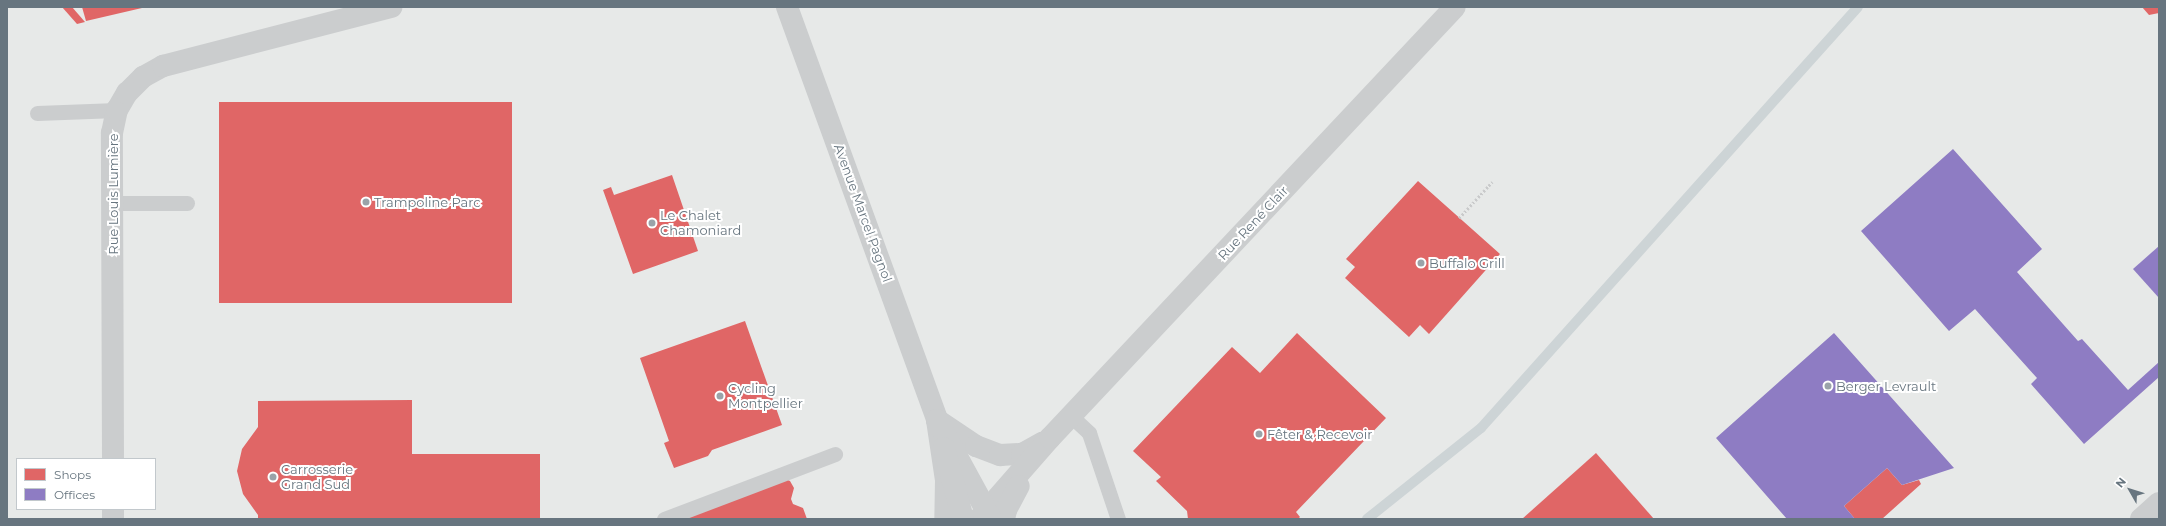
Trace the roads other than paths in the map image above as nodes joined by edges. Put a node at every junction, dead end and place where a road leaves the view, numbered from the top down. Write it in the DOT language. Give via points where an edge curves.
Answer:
graph roads {
  1 [pos="390,7"];
  2 [pos="787,7"];
  3 [pos="1455,7"];
  4 [pos="117,110"];
  5 [pos="37,113"];
  6 [pos="112,203"];
  7 [pos="187,203"];
  8 [pos="1070,416"];
  9 [pos="937,420"];
  10 [pos="1050,438"];
  11 [pos="834,454"];
  12 [pos="113,458"];
  13 [pos="2159,503"];
  14 [pos="991,517"];
  15 [pos="664,519"];
  16 [pos="945,519"];
  17 [pos="963,519"];
  18 [pos="1118,519"];
  19 [pos="2141,519"];
  1 -- 4 [label="street, Rue Louis Lumière" via="163,66 144,77 126,93"];
  2 -- 9 [label="street, Avenue Marcel Pagnol"];
  3 -- 8 [label="street, Rue René Clair"];
  4 -- 5 [label="lane"];
  4 -- 6 [label="street, Rue Louis Lumière" via="112,133"];
  6 -- 7 [label="lane"];
  6 -- 12 [label="street, Rue Louis Lumière"];
  8 -- 10 [label="street, Rue René Clair"];
  8 -- 18 [label="lane" via="1089,433"];
  9 -- 10 [label="street, Rue René Clair" via="976,446 1000,455 1022,454"];
  9 -- 14 [label="street, Avenue Marcel Pagnol"];
  9 -- 16 [label="street" via="946,480"];
  9 -- 17 [label="street, Avenue Marcel Pagnol"];
  10 -- 14 [label="street, Rue René Clair"];
  11 -- 15 [label="lane"];
  13 -- 19 [label="street"];
}
